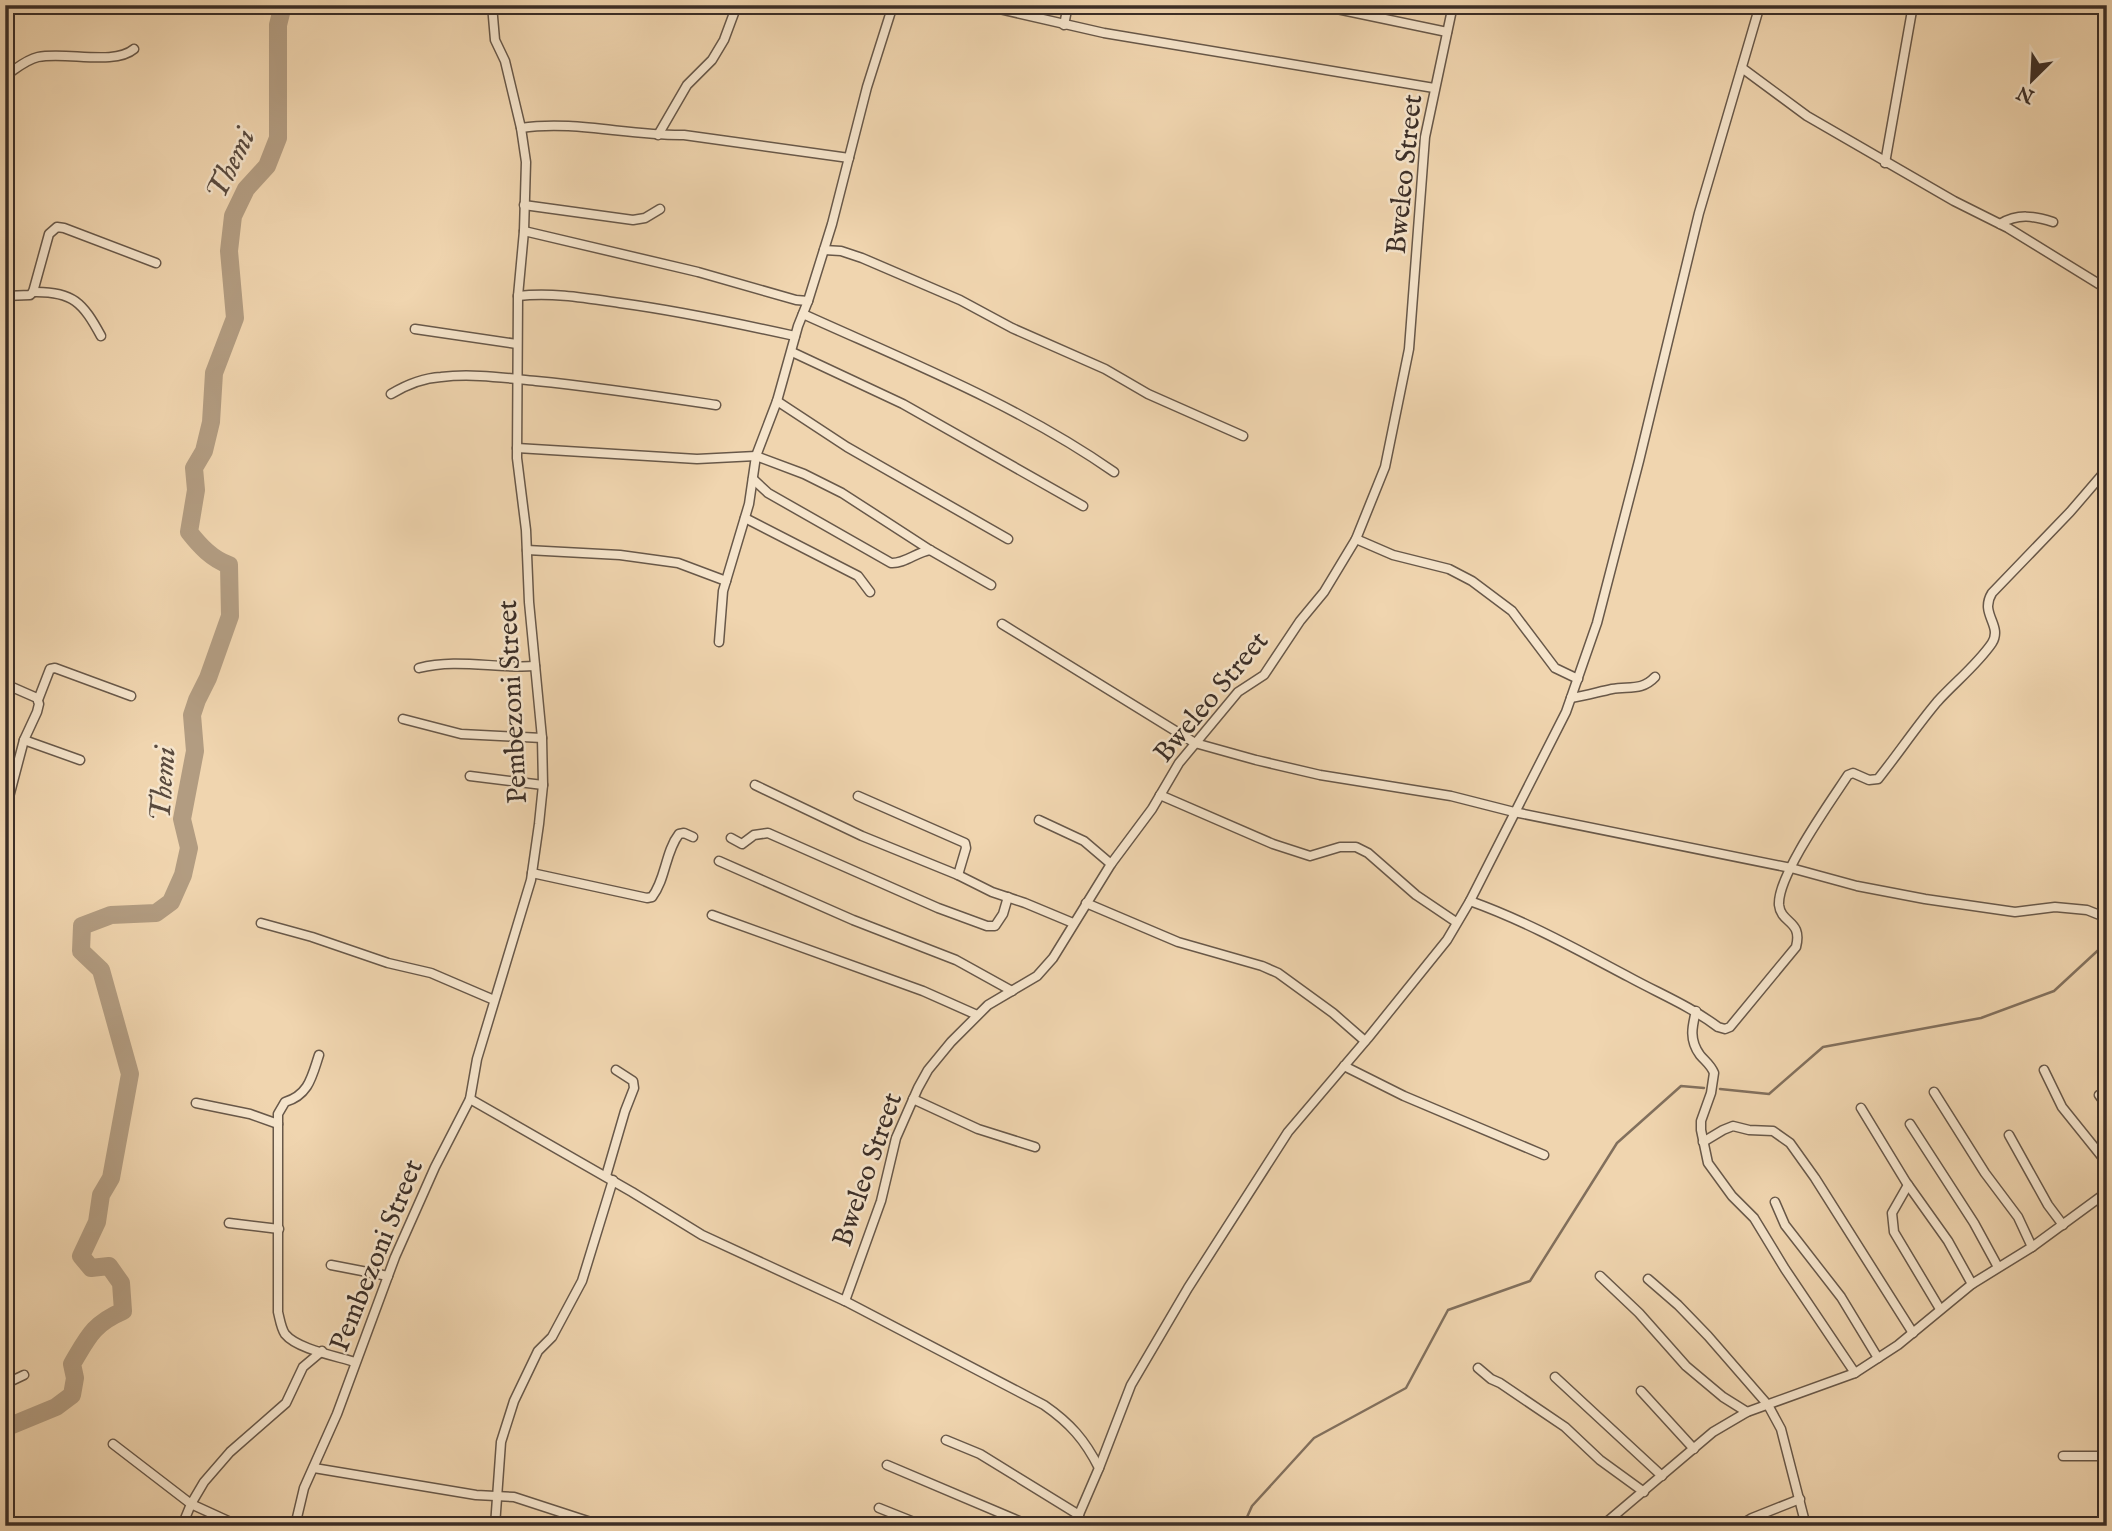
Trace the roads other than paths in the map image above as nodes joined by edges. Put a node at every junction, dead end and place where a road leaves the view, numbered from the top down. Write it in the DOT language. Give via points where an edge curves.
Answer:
graph roads {
  1 [pos="492,5"];
  2 [pos="737,5"];
  3 [pos="893,5"];
  4 [pos="982,5"];
  5 [pos="1068,5"];
  6 [pos="1318,5"];
  7 [pos="1454,5"];
  8 [pos="1760,5"];
  9 [pos="1913,5"];
  10 [pos="1064,25"];
  11 [pos="1447,32"];
  12 [pos="134,49"];
  13 [pos="1742,68"];
  14 [pos="5,76"];
  15 [pos="1434,88"];
  16 [pos="521,128"];
  17 [pos="658,135"];
  18 [pos="849,158"];
  19 [pos="1885,163"];
  20 [pos="524,205"];
  21 [pos="660,209"];
  22 [pos="2053,222"];
  23 [pos="2000,224"];
  24 [pos="524,231"];
  25 [pos="824,250"];
  26 [pos="156,263"];
  27 [pos="2107,289"];
  28 [pos="33,292"];
  29 [pos="5,296"];
  30 [pos="518,296"];
  31 [pos="808,301"];
  32 [pos="803,314"];
  33 [pos="415,329"];
  34 [pos="102,336"];
  35 [pos="794,336"];
  36 [pos="517,344"];
  37 [pos="792,352"];
  38 [pos="517,378"];
  39 [pos="391,394"];
  40 [pos="777,401"];
  41 [pos="716,405"];
  42 [pos="1243,436"];
  43 [pos="517,448"];
  44 [pos="756,456"];
  45 [pos="2106,471"];
  46 [pos="1114,472"];
  47 [pos="753,479"];
  48 [pos="1083,506"];
  49 [pos="745,518"];
  50 [pos="1008,539"];
  51 [pos="1356,539"];
  52 [pos="527,550"];
  53 [pos="930,550"];
  54 [pos="726,581"];
  55 [pos="991,585"];
  56 [pos="870,592"];
  57 [pos="1002,624"];
  58 [pos="719,642"];
  59 [pos="535,666"];
  60 [pos="419,668"];
  61 [pos="1655,677"];
  62 [pos="1578,679"];
  63 [pos="5,684"];
  64 [pos="131,696"];
  65 [pos="1571,698"];
  66 [pos="38,700"];
  67 [pos="403,719"];
  68 [pos="542,738"];
  69 [pos="24,740"];
  70 [pos="1195,743"];
  71 [pos="80,760"];
  72 [pos="470,776"];
  73 [pos="543,785"];
  74 [pos="755,785"];
  75 [pos="1160,795"];
  76 [pos="858,796"];
  77 [pos="1514,812"];
  78 [pos="1039,820"];
  79 [pos="693,837"];
  80 [pos="731,838"];
  81 [pos="5,853"];
  82 [pos="719,861"];
  83 [pos="1111,864"];
  84 [pos="1791,868"];
  85 [pos="532,873"];
  86 [pos="958,875"];
  87 [pos="1007,897"];
  88 [pos="1470,901"];
  89 [pos="1086,903"];
  90 [pos="712,915"];
  91 [pos="2107,918"];
  92 [pos="1456,922"];
  93 [pos="261,923"];
  94 [pos="1073,923"];
  95 [pos="1012,991"];
  96 [pos="494,1000"];
  97 [pos="1696,1011"];
  98 [pos="977,1016"];
  99 [pos="1365,1041"];
  100 [pos="319,1055"];
  101 [pos="1344,1066"];
  102 [pos="616,1070"];
  103 [pos="2044,1070"];
  104 [pos="1934,1092"];
  105 [pos="2098,1095"];
  106 [pos="470,1099"];
  107 [pos="913,1099"];
  108 [pos="196,1103"];
  109 [pos="2107,1106"];
  110 [pos="1861,1108"];
  111 [pos="1910,1124"];
  112 [pos="278,1125"];
  113 [pos="2009,1135"];
  114 [pos="1703,1142"];
  115 [pos="1035,1147"];
  116 [pos="1544,1155"];
  117 [pos="2107,1163"];
  118 [pos="610,1178"];
  119 [pos="1908,1185"];
  120 [pos="2107,1192"];
  121 [pos="1775,1202"];
  122 [pos="229,1223"];
  123 [pos="2063,1225"];
  124 [pos="279,1229"];
  125 [pos="2032,1247"];
  126 [pos="331,1265"];
  127 [pos="1998,1267"];
  128 [pos="388,1276"];
  129 [pos="1600,1276"];
  130 [pos="1648,1279"];
  131 [pos="1972,1284"];
  132 [pos="845,1301"];
  133 [pos="1940,1309"];
  134 [pos="1913,1333"];
  135 [pos="322,1351"];
  136 [pos="1878,1358"];
  137 [pos="355,1362"];
  138 [pos="1478,1368"];
  139 [pos="1855,1373"];
  140 [pos="24,1375"];
  141 [pos="1555,1377"];
  142 [pos="5,1384"];
  143 [pos="1641,1391"];
  144 [pos="1768,1405"];
  145 [pos="1747,1412"];
  146 [pos="946,1440"];
  147 [pos="113,1444"];
  148 [pos="1694,1449"];
  149 [pos="2063,1456"];
  150 [pos="2107,1456"];
  151 [pos="887,1465"];
  152 [pos="314,1468"];
  153 [pos="1099,1468"];
  154 [pos="1662,1476"];
  155 [pos="1644,1492"];
  156 [pos="497,1497"];
  157 [pos="1800,1499"];
  158 [pos="191,1504"];
  159 [pos="879,1508"];
  160 [pos="1079,1515"];
  161 [pos="1742,1524"];
  162 [pos="182,1526"];
  163 [pos="239,1526"];
  164 [pos="295,1526"];
  165 [pos="495,1526"];
  166 [pos="603,1526"];
  167 [pos="924,1526"];
  168 [pos="1031,1526"];
  169 [pos="1074,1526"];
  170 [pos="1602,1526"];
  171 [pos="1806,1526"];
  1 -- 16 [label="street, Pembezoni Street" via="495,40 505,61"];
  2 -- 17 [label="street" via="712,60 687,85"];
  3 -- 18 [label="street"];
  4 -- 10 [label="street"];
  5 -- 10 [label="street"];
  6 -- 11 [label="street"];
  7 -- 11 [label="street, Bweleo Street"];
  8 -- 13 [label="street"];
  9 -- 19 [label="street"];
  10 -- 15 [label="street"];
  11 -- 15 [label="street, Bweleo Street"];
  12 -- 14 [label="street" via="118,57 38,57"];
  13 -- 19 [label="street" via="1807,116"];
  13 -- 62 [label="street" via="1699,213 1601,610"];
  15 -- 51 [label="street, Bweleo Street" via="1425,137 1409,349 1385,467"];
  16 -- 17 [label="street" via="569,125"];
  16 -- 20 [label="street, Pembezoni Street" via="526,162"];
  17 -- 18 [label="street"];
  18 -- 25 [label="street"];
  19 -- 23 [label="street"];
  20 -- 21 [label="street" via="633,220"];
  20 -- 24 [label="street, Pembezoni Street"];
  22 -- 23 [label="street" via="2028,216"];
  23 -- 27 [label="street"];
  24 -- 30 [label="street, Pembezoni Street"];
  24 -- 31 [label="street"];
  25 -- 31 [label="street"];
  25 -- 42 [label="street" via="862,258 960,300"];
  26 -- 28 [label="street" via="57,228 49,234"];
  28 -- 29 [label="street"];
  28 -- 34 [label="street" via="75,300 87,310"];
  30 -- 35 [label="street" via="580,298 683,311"];
  30 -- 36 [label="street, Pembezoni Street"];
  31 -- 32 [label="street"];
  32 -- 35 [label="street"];
  32 -- 46 [label="street" via="1028,418"];
  33 -- 36 [label="street"];
  35 -- 37 [label="street"];
  36 -- 38 [label="street, Pembezoni Street"];
  37 -- 40 [label="street"];
  37 -- 48 [label="street" via="903,404"];
  38 -- 39 [label="street" via="440,377"];
  38 -- 41 [label="street"];
  38 -- 43 [label="street, Pembezoni Street"];
  40 -- 44 [label="street"];
  40 -- 50 [label="street" via="847,447"];
  43 -- 44 [label="street" via="697,459"];
  43 -- 52 [label="street, Pembezoni Street"];
  44 -- 47 [label="street"];
  44 -- 53 [label="street" via="842,493"];
  45 -- 84 [label="street" via="1992,593 1987,601 1995,629 1991,643 1878,779 1853,772 1848,775"];
  47 -- 49 [label="street"];
  47 -- 53 [label="street" via="768,493 891,563"];
  49 -- 54 [label="street"];
  49 -- 56 [label="street" via="858,576"];
  51 -- 62 [label="street" via="1472,580 1512,611 1555,668"];
  51 -- 70 [label="street, Bweleo Street" via="1264,675 1238,692"];
  52 -- 54 [label="street" via="678,562"];
  52 -- 59 [label="street, Pembezoni Street"];
  53 -- 55 [label="street"];
  54 -- 58 [label="street"];
  57 -- 70 [label="street"];
  59 -- 60 [label="street" via="441,663"];
  59 -- 68 [label="street, Pembezoni Street"];
  61 -- 65 [label="street" via="1635,688"];
  62 -- 65 [label="street"];
  63 -- 66 [label="street"];
  64 -- 66 [label="street" via="55,668 46,676"];
  65 -- 77 [label="street"];
  66 -- 69 [label="street"];
  67 -- 68 [label="street" via="461,734"];
  68 -- 73 [label="street, Pembezoni Street"];
  69 -- 71 [label="street"];
  69 -- 81 [label="street" via="5,812"];
  70 -- 75 [label="street, Bweleo Street"];
  70 -- 77 [label="street" via="1320,775 1451,796"];
  72 -- 73 [label="street"];
  73 -- 85 [label="street, Pembezoni Street"];
  74 -- 86 [label="street"];
  75 -- 83 [label="street, Bweleo Street"];
  75 -- 92 [label="street" via="1310,856 1356,847"];
  76 -- 86 [label="street" via="965,843"];
  77 -- 84 [label="street"];
  77 -- 88 [label="street"];
  78 -- 83 [label="street" via="1084,841"];
  79 -- 85 [label="street" via="684,833 675,839 652,897"];
  80 -- 87 [label="street" via="742,844 754,835 768,833 987,926 1000,921"];
  82 -- 95 [label="street" via="956,960"];
  83 -- 89 [label="street, Bweleo Street"];
  84 -- 91 [label="street" via="1857,886 1996,911 2055,907 2087,910"];
  84 -- 97 [label="street" via="1779,901 1780,910 1798,930 1791,956 1730,1027 1718,1027"];
  85 -- 96 [label="street, Pembezoni Street"];
  86 -- 87 [label="street"];
  87 -- 94 [label="street"];
  88 -- 92 [label="street"];
  88 -- 97 [label="street" via="1542,930"];
  89 -- 94 [label="street, Bweleo Street"];
  89 -- 99 [label="street" via="1178,942 1278,973"];
  90 -- 98 [label="street" via="923,991"];
  92 -- 99 [label="street" via="1447,940"];
  93 -- 96 [label="street" via="431,973"];
  94 -- 95 [label="street, Bweleo Street" via="1046,968"];
  95 -- 98 [label="street, Bweleo Street"];
  96 -- 106 [label="street, Pembezoni Street"];
  97 -- 114 [label="street" via="1691,1033 1714,1073 1701,1121"];
  98 -- 107 [label="street, Bweleo Street" via="928,1070"];
  99 -- 101 [label="street"];
  100 -- 112 [label="street" via="304,1092 281,1106"];
  101 -- 116 [label="street"];
  101 -- 153 [label="street" via="1288,1132 1188,1288 1131,1385"];
  102 -- 118 [label="street" via="633,1081 634,1088"];
  103 -- 117 [label="street" via="2062,1107"];
  104 -- 125 [label="street" via="2018,1217"];
  105 -- 109 [label="street"];
  106 -- 118 [label="street"];
  106 -- 128 [label="street, Pembezoni Street"];
  107 -- 115 [label="street" via="978,1129"];
  107 -- 132 [label="street, Bweleo Street" via="896,1138 881,1201"];
  108 -- 112 [label="street"];
  110 -- 119 [label="street"];
  111 -- 127 [label="street"];
  112 -- 124 [label="street"];
  113 -- 123 [label="street"];
  114 -- 134 [label="street" via="1734,1126 1773,1131 1790,1143"];
  114 -- 139 [label="street" via="1708,1163 1754,1218"];
  118 -- 132 [label="street" via="702,1235"];
  118 -- 156 [label="street" via="582,1280 552,1337 538,1351 514,1401 501,1442"];
  119 -- 131 [label="street"];
  119 -- 133 [label="street" via="1892,1213 1894,1232"];
  120 -- 123 [label="street"];
  121 -- 136 [label="street" via="1785,1225 1840,1297"];
  122 -- 124 [label="street"];
  123 -- 125 [label="street"];
  124 -- 135 [label="street" via="281,1326 293,1341"];
  125 -- 127 [label="street"];
  126 -- 128 [label="street"];
  127 -- 131 [label="street"];
  128 -- 137 [label="street, Pembezoni Street"];
  129 -- 145 [label="street" via="1686,1366"];
  130 -- 144 [label="street" via="1678,1304"];
  131 -- 133 [label="street"];
  132 -- 153 [label="street" via="1044,1405 1074,1428"];
  133 -- 134 [label="street"];
  134 -- 136 [label="street"];
  135 -- 137 [label="street"];
  135 -- 158 [label="street" via="303,1367 286,1403 230,1452"];
  136 -- 139 [label="street"];
  137 -- 152 [label="street, Pembezoni Street"];
  138 -- 155 [label="street" via="1565,1427"];
  139 -- 144 [label="street"];
  140 -- 142 [label="street"];
  141 -- 154 [label="street"];
  143 -- 148 [label="street"];
  144 -- 145 [label="street"];
  144 -- 157 [label="street" via="1781,1429"];
  145 -- 148 [label="street"];
  146 -- 160 [label="street" via="980,1454"];
  147 -- 158 [label="street"];
  148 -- 154 [label="street"];
  149 -- 150 [label="street"];
  151 -- 168 [label="street"];
  152 -- 156 [label="street"];
  152 -- 164 [label="street, Pembezoni Street"];
  153 -- 160 [label="street"];
  154 -- 155 [label="street"];
  155 -- 170 [label="street"];
  156 -- 165 [label="street"];
  156 -- 166 [label="street" via="514,1497"];
  157 -- 161 [label="street"];
  157 -- 171 [label="street"];
  158 -- 162 [label="street"];
  158 -- 163 [label="street"];
  159 -- 167 [label="street"];
  160 -- 169 [label="street"];
}
